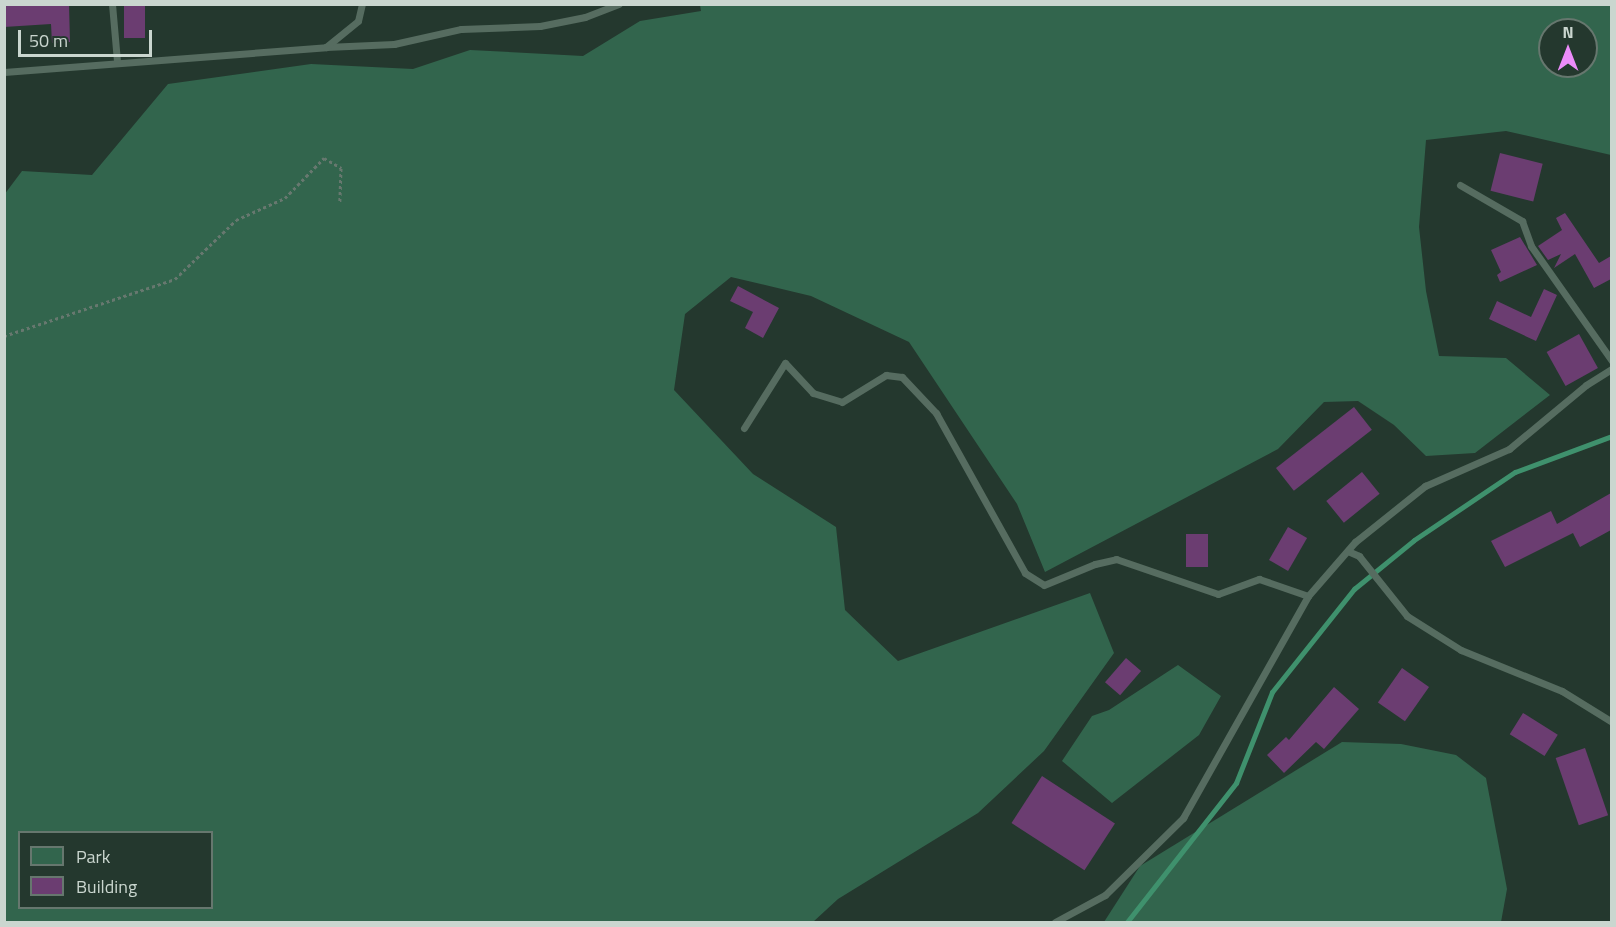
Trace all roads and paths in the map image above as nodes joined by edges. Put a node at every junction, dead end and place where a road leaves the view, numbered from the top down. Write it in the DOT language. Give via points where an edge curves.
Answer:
graph roads {
  1 [pos="112,4"];
  2 [pos="362,4"];
  3 [pos="619,4"];
  4 [pos="326,47"];
  5 [pos="117,61"];
  6 [pos="4,72"];
  7 [pos="1460,185"];
  8 [pos="340,203"];
  9 [pos="4,336"];
  10 [pos="1611,362"];
  11 [pos="1611,369"];
  12 [pos="744,428"];
  13 [pos="1350,552"];
  14 [pos="1308,596"];
  15 [pos="1611,722"];
  16 [pos="1055,922"];
  1 -- 5 [label="lane"];
  2 -- 4 [label="lane" via="358,21"];
  3 -- 4 [label="lane" via="585,17 540,26 461,29 394,44"];
  4 -- 5 [label="lane"];
  5 -- 6 [label="lane"];
  7 -- 10 [label="lane" via="1522,221 1531,246"];
  8 -- 9 [label="path" via="341,168 324,158 285,198 236,220 175,279"];
  11 -- 13 [label="lane" via="1509,449 1425,486 1355,542"];
  12 -- 14 [label="lane" via="785,363 813,393 842,402 886,375 902,377 936,413 1025,573 1044,585 1116,559 1218,594 1259,579"];
  13 -- 14 [label="lane"];
  13 -- 15 [label="lane" via="1359,556 1407,616 1461,650 1562,692"];
  14 -- 16 [label="lane" via="1183,818 1105,895"];
}
